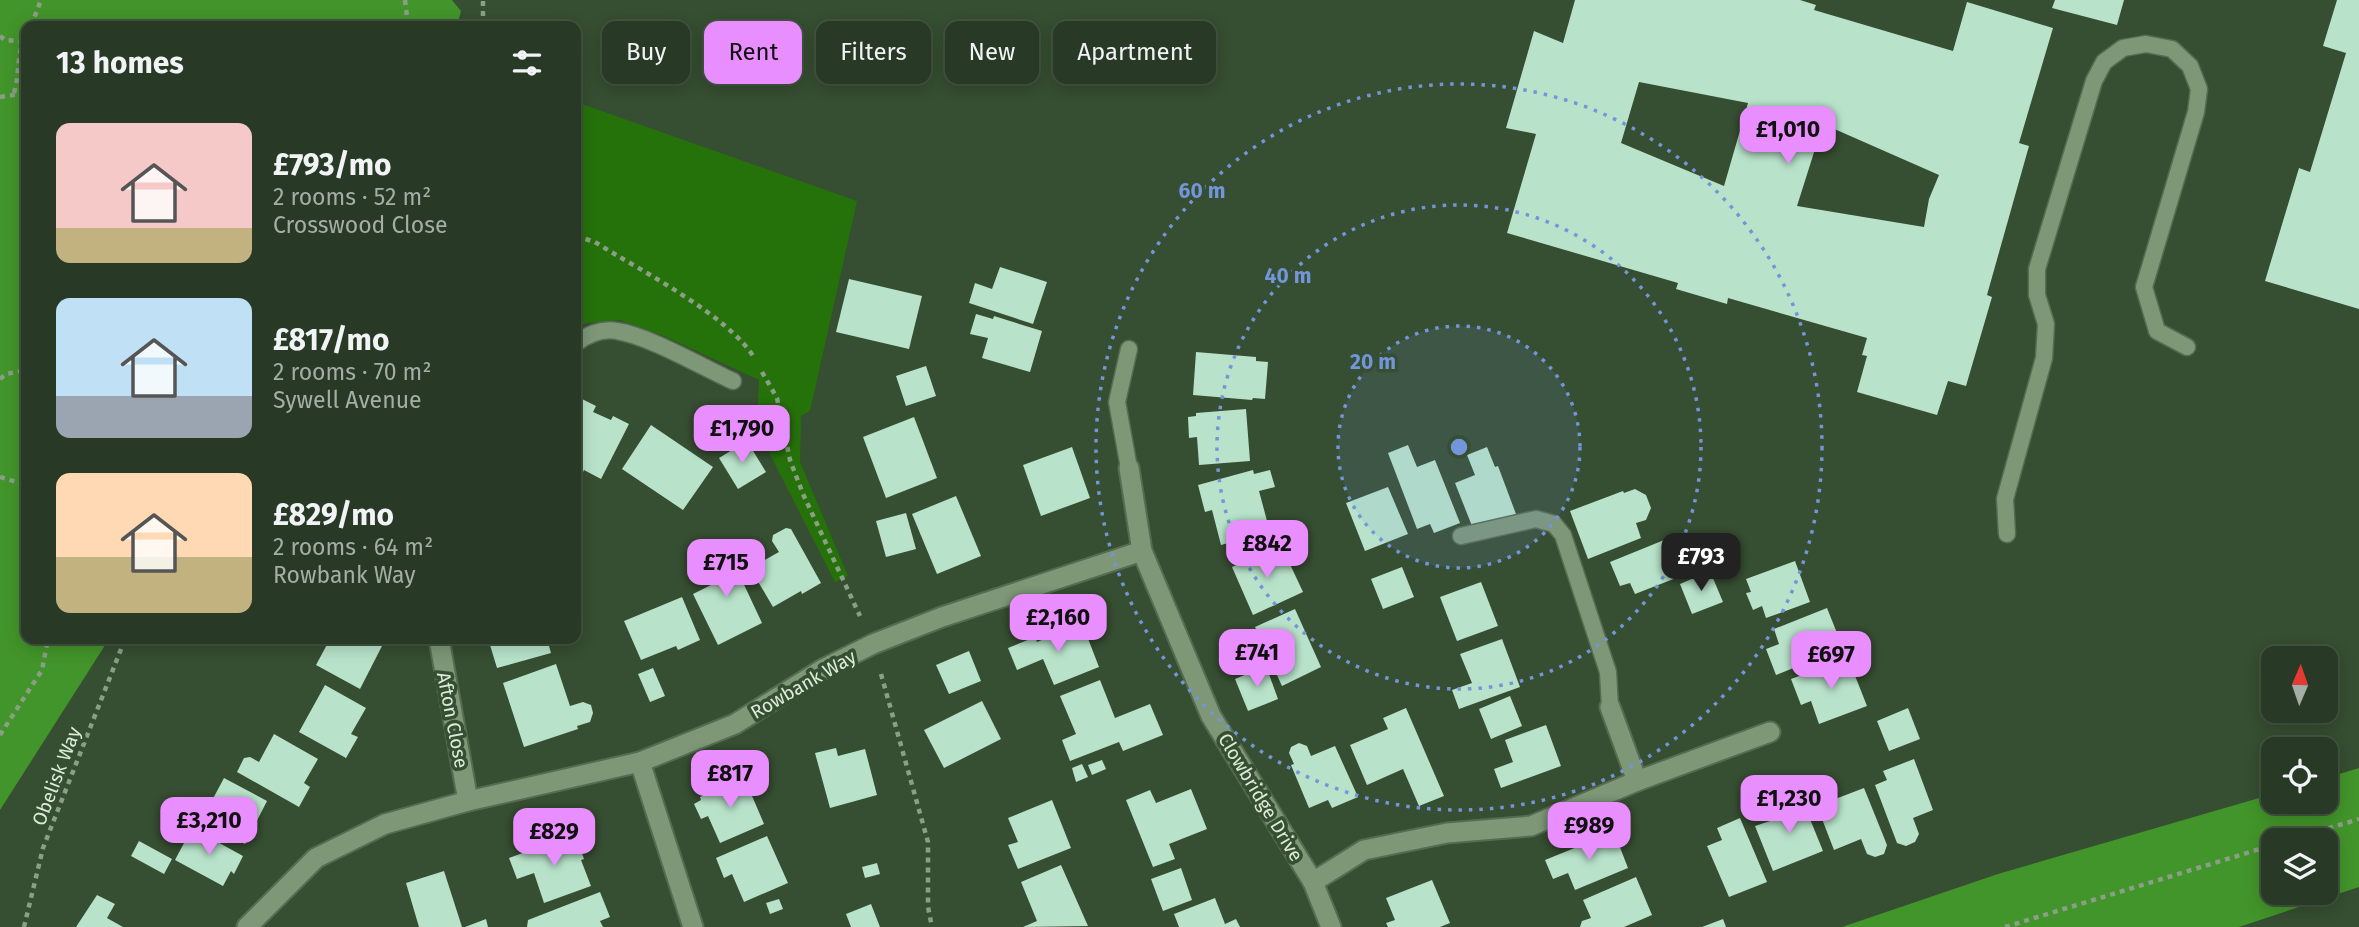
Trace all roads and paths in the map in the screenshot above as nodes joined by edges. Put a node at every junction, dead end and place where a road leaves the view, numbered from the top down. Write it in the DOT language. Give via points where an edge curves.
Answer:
graph roads {
  1 [pos="41,0"];
  2 [pos="405,0"];
  3 [pos="484,1"];
  4 [pos="33,21"];
  5 [pos="407,21"];
  6 [pos="482,21"];
  7 [pos="0,36"];
  8 [pos="21,41"];
  9 [pos="21,52"];
  10 [pos="14,93"];
  11 [pos="21,93"];
  12 [pos="0,97"];
  13 [pos="581,238"];
  14 [pos="581,339"];
  15 [pos="2186,347"];
  16 [pos="1129,349"];
  17 [pos="21,371"];
  18 [pos="0,379"];
  19 [pos="733,381"];
  20 [pos="1129,468"];
  21 [pos="0,477"];
  22 [pos="21,483"];
  23 [pos="2007,534"];
  24 [pos="1461,536"];
  25 [pos="1142,551"];
  26 [pos="47,644"];
  27 [pos="123,644"];
  28 [pos="440,644"];
  29 [pos="873,644"];
  30 [pos="1610,707"];
  31 [pos="1770,732"];
  32 [pos="0,735"];
  33 [pos="640,762"];
  34 [pos="1637,781"];
  35 [pos="468,801"];
  36 [pos="2359,819"];
  37 [pos="2329,828"];
  38 [pos="2261,849"];
  39 [pos="1313,882"];
  40 [pos="24,927"];
  41 [pos="247,927"];
  42 [pos="693,927"];
  43 [pos="932,927"];
  44 [pos="1331,927"];
  45 [pos="2005,927"];
  1 -- 4 [label="path"];
  2 -- 5 [label="path"];
  3 -- 6 [label="path"];
  7 -- 8 [label="path"];
  9 -- 10 [label="path"];
  10 -- 11 [label="path"];
  10 -- 12 [label="path"];
  13 -- 29 [label="path" via="714,316 750,350 777,398 790,460 803,494"];
  14 -- 19 [label="lane" via="615,330"];
  15 -- 23 [label="lane" via="2157,331 2144,287 2199,89 2190,66 2172,49 2146,44 2123,48 2104,62 2094,81 2037,268 2037,295 2046,324 2044,358 2005,499"];
  16 -- 20 [label="lane" via="1118,402"];
  17 -- 18 [label="path"];
  20 -- 25 [label="street, Clowbridge Drive"];
  21 -- 22 [label="path"];
  24 -- 30 [label="lane" via="1536,519 1553,524 1563,535 1608,672"];
  25 -- 29 [label="street, Rowbank Way"];
  25 -- 39 [label="street, Clowbridge Drive" via="1211,716"];
  26 -- 32 [label="path" via="42,670"];
  27 -- 40 [label="path, Obelisk Way" via="43,848"];
  28 -- 35 [label="street, Afton Close"];
  29 -- 33 [label="street, Rowbank Way" via="734,724"];
  29 -- 43 [label="path" via="928,842"];
  30 -- 34 [label="street"];
  31 -- 34 [label="street"];
  33 -- 35 [label="street, Rowbank Way"];
  33 -- 42 [label="street"];
  34 -- 39 [label="street" via="1531,826 1447,833 1364,850"];
  35 -- 41 [label="street, Rowbank Way" via="385,824 317,858"];
  36 -- 37 [label="path"];
  38 -- 45 [label="path"];
  39 -- 44 [label="street, Clowbridge Drive"];
}
